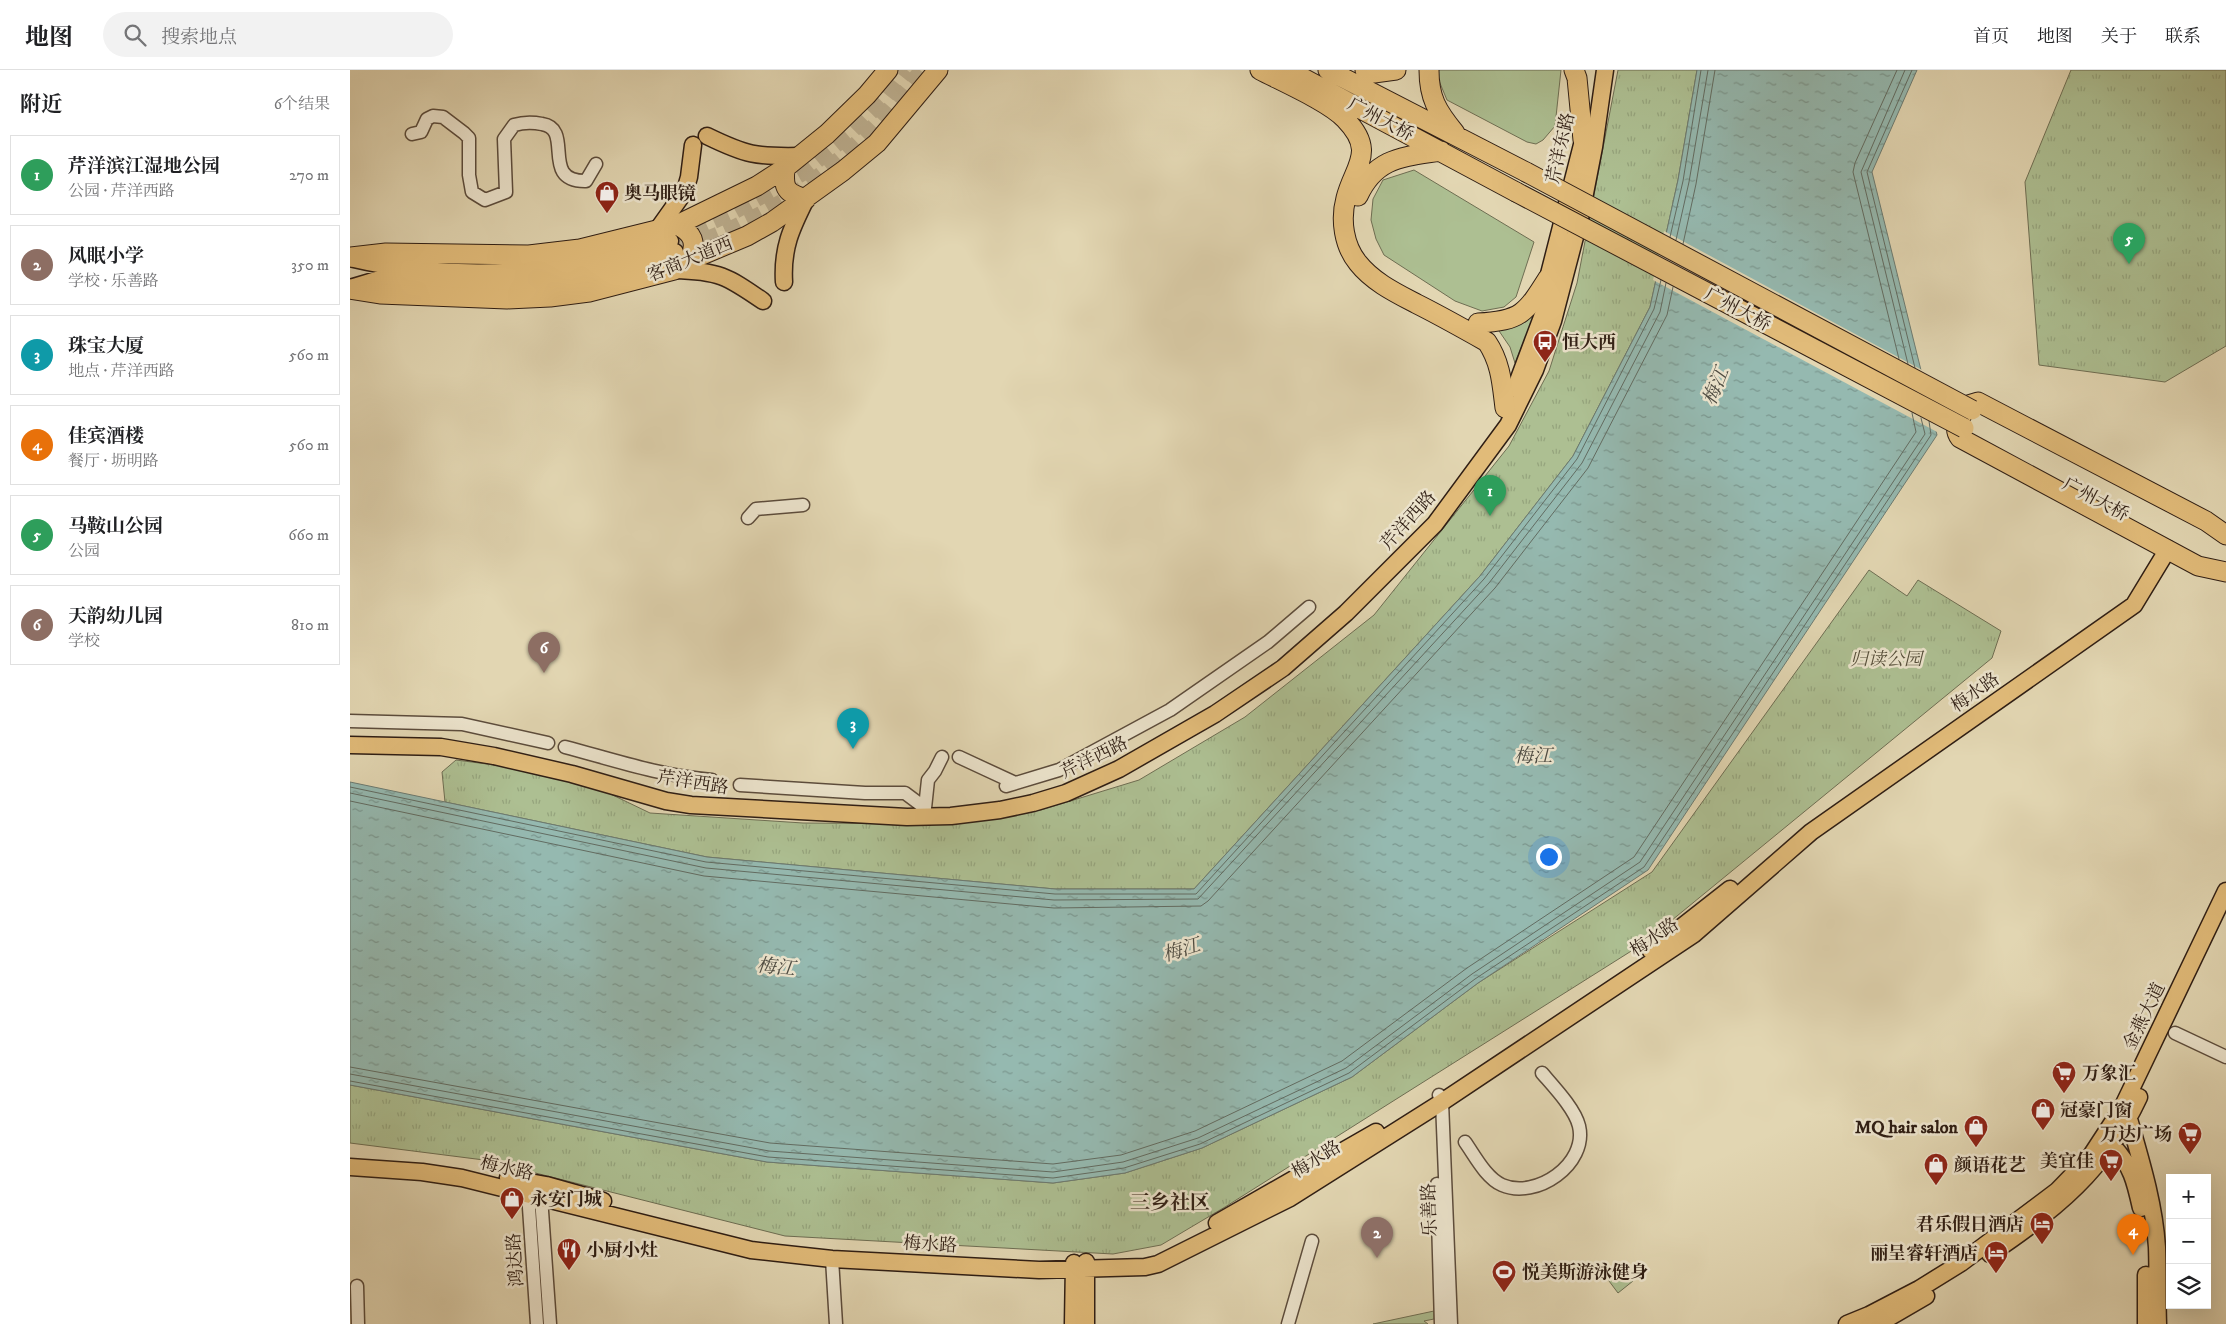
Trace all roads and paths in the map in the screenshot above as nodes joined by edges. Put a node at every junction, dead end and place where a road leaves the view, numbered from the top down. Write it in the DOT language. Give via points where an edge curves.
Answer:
graph roads {
  1 [pos="888,70"];
  2 [pos="938,70"];
  3 [pos="1260,70"];
  4 [pos="1288,70"];
  5 [pos="1328,70"];
  6 [pos="1365,70"];
  7 [pos="1396,70"];
  8 [pos="1429,70"];
  9 [pos="1574,70"];
  10 [pos="1596,70"];
  11 [pos="1605,70"];
  12 [pos="412,134"];
  13 [pos="1457,136"];
  14 [pos="1583,140"];
  15 [pos="1441,151"];
  16 [pos="800,156"];
  17 [pos="596,164"];
  18 [pos="785,168"];
  19 [pos="806,199"];
  20 [pos="1581,214"];
  21 [pos="1560,234"];
  22 [pos="674,246"];
  23 [pos="350,258"];
  24 [pos="1548,278"];
  25 [pos="784,282"];
  26 [pos="350,288"];
  27 [pos="763,301"];
  28 [pos="1478,323"];
  29 [pos="1512,402"];
  30 [pos="803,505"];
  31 [pos="748,518"];
  32 [pos="2226,536"];
  33 [pos="2226,544"];
  34 [pos="2158,554"];
  35 [pos="2226,571"];
  36 [pos="1309,607"];
  37 [pos="350,721"];
  38 [pos="350,735"];
  39 [pos="548,743"];
  40 [pos="350,745"];
  41 [pos="565,747"];
  42 [pos="942,757"];
  43 [pos="959,757"];
  44 [pos="712,780"];
  45 [pos="740,785"];
  46 [pos="925,808"];
  47 [pos="2226,891"];
  48 [pos="2226,912"];
  49 [pos="2175,1033"];
  50 [pos="2226,1057"];
  51 [pos="1542,1073"];
  52 [pos="1436,1102"];
  53 [pos="2129,1119"];
  54 [pos="1465,1142"];
  55 [pos="2113,1146"];
  56 [pos="350,1158"];
  57 [pos="350,1167"];
  58 [pos="535,1195"];
  59 [pos="1312,1240"];
  60 [pos="832,1259"];
  61 [pos="1080,1266"];
  62 [pos="357,1286"];
  63 [pos="358,1324"];
  64 [pos="537,1324"];
  65 [pos="550,1324"];
  66 [pos="836,1324"];
  67 [pos="1073,1324"];
  68 [pos="1086,1324"];
  69 [pos="1288,1324"];
  70 [pos="1441,1324"];
  71 [pos="1451,1324"];
  72 [pos="1847,1324"];
  73 [pos="1878,1324"];
  74 [pos="2146,1324"];
  75 [pos="2158,1324"];
  1 -- 16 [label="highway" via="854,108"];
  2 -- 19 [label="highway, 客商大道西" via="877,143"];
  3 -- 29 [label="highway" via="1334,109 1350,126 1362,148 1361,164 1346,198 1343,216 1350,250 1358,263 1385,287 1487,342 1496,355"];
  4 -- 15 [label="highway, 广州大桥"];
  5 -- 13 [label="highway, 广州大桥"];
  6 -- 7 [label="highway" via="1374,73"];
  8 -- 13 [label="highway" via="1434,104"];
  9 -- 14 [label="highway"];
  10 -- 14 [label="main road, 芹洋东路"];
  11 -- 20 [label="main road, 芹洋东路"];
  12 -- 17 [label="street" via="421,132 427,119 433,116 444,117 464,133 469,138 472,192 485,200 506,192 504,139 514,125 533,122 547,125 555,131 559,166 576,181 586,181"];
  13 -- 33 [label="highway, 广州大桥, bridge"];
  14 -- 21 [label="main road, 芹洋东路"];
  15 -- 28 [label="highway" via="1392,160 1365,180 1353,214 1354,232 1360,248 1386,276"];
  15 -- 35 [label="highway, 广州大桥, bridge" via="2062,480"];
  16 -- 18 [label="highway"];
  16 -- 22 [label="main road" via="754,156 700,141 685,191"];
  18 -- 19 [label="highway" via="787,190"];
  18 -- 22 [label="highway"];
  19 -- 22 [label="highway, 客商大道西" via="747,236"];
  19 -- 25 [label="main road" via="789,232 783,262"];
  20 -- 29 [label="main road, 芹洋西路" via="1535,370"];
  21 -- 24 [label="main road, 芹洋西路"];
  22 -- 23 [label="highway" via="580,249 529,255 386,253"];
  22 -- 26 [label="highway, 客商大道西" via="589,292 507,299 380,294"];
  22 -- 27 [label="main road" via="704,270 725,276"];
  24 -- 28 [label="highway" via="1531,304 1520,314 1502,322"];
  24 -- 29 [label="main road, 芹洋西路" via="1545,309"];
  28 -- 29 [label="highway" via="1497,339 1505,352 1511,368"];
  29 -- 40 [label="main road, 芹洋西路" via="1508,425 1435,524 1346,613 1283,668 1215,714 1119,769 1066,793 1033,803 951,816 907,817 712,807 666,801 494,756 440,747"];
  29 -- 46 [label="main road, 芹洋西路" via="1424,522 1362,586 1282,657 1204,712 1056,786 998,801"];
  30 -- 31 [label="street" via="756,509"];
  32 -- 34 [label="highway" via="2206,521 1978,402 1968,404 1955,426 1960,438"];
  34 -- 35 [label="highway"];
  34 -- 52 [label="main road, 梅水路" via="2129,601 1848,794 1596,995"];
  36 -- 43 [label="street" via="1268,642 1170,710 1059,770 1010,785"];
  37 -- 39 [label="street" via="462,724"];
  38 -- 46 [label="main road, 芹洋西路" via="471,742 554,760 652,787 715,797"];
  41 -- 44 [label="street" via="659,773"];
  42 -- 46 [label="street" via="928,780"];
  45 -- 46 [label="street" via="905,793"];
  47 -- 72 [label="main road, 金燕大道" via="2122,1108 2090,1157 2057,1191 1961,1264 1920,1289"];
  48 -- 53 [label="main road, 金燕大道"];
  49 -- 50 [label="street"];
  51 -- 54 [label="street" via="1563,1098 1579,1125 1581,1138 1562,1171 1550,1181 1536,1186 1517,1189 1501,1185"];
  52 -- 61 [label="main road, 梅水路" via="1161,1255"];
  52 -- 70 [label="street, 乐善路"];
  52 -- 71 [label="street, 乐善路"];
  53 -- 55 [label="main road, 金燕大道"];
  53 -- 75 [label="main road" via="2152,1205 2157,1246"];
  55 -- 73 [label="main road, 金燕大道" via="2065,1200 2030,1228 1896,1316"];
  55 -- 74 [label="main road" via="2134,1174 2141,1209 2146,1251"];
  56 -- 61 [label="main road, 梅水路" via="433,1165 546,1185 751,1243"];
  57 -- 58 [label="main road, 梅水路" via="462,1178"];
  58 -- 60 [label="main road, 梅水路" via="751,1250"];
  58 -- 64 [label="street, 鸿达路"];
  58 -- 65 [label="street, 鸿达路"];
  59 -- 69 [label="street"];
  60 -- 61 [label="main road, 梅水路" via="1040,1270"];
  60 -- 66 [label="street"];
  61 -- 67 [label="main road"];
  61 -- 68 [label="main road"];
  62 -- 63 [label="street"];
}
